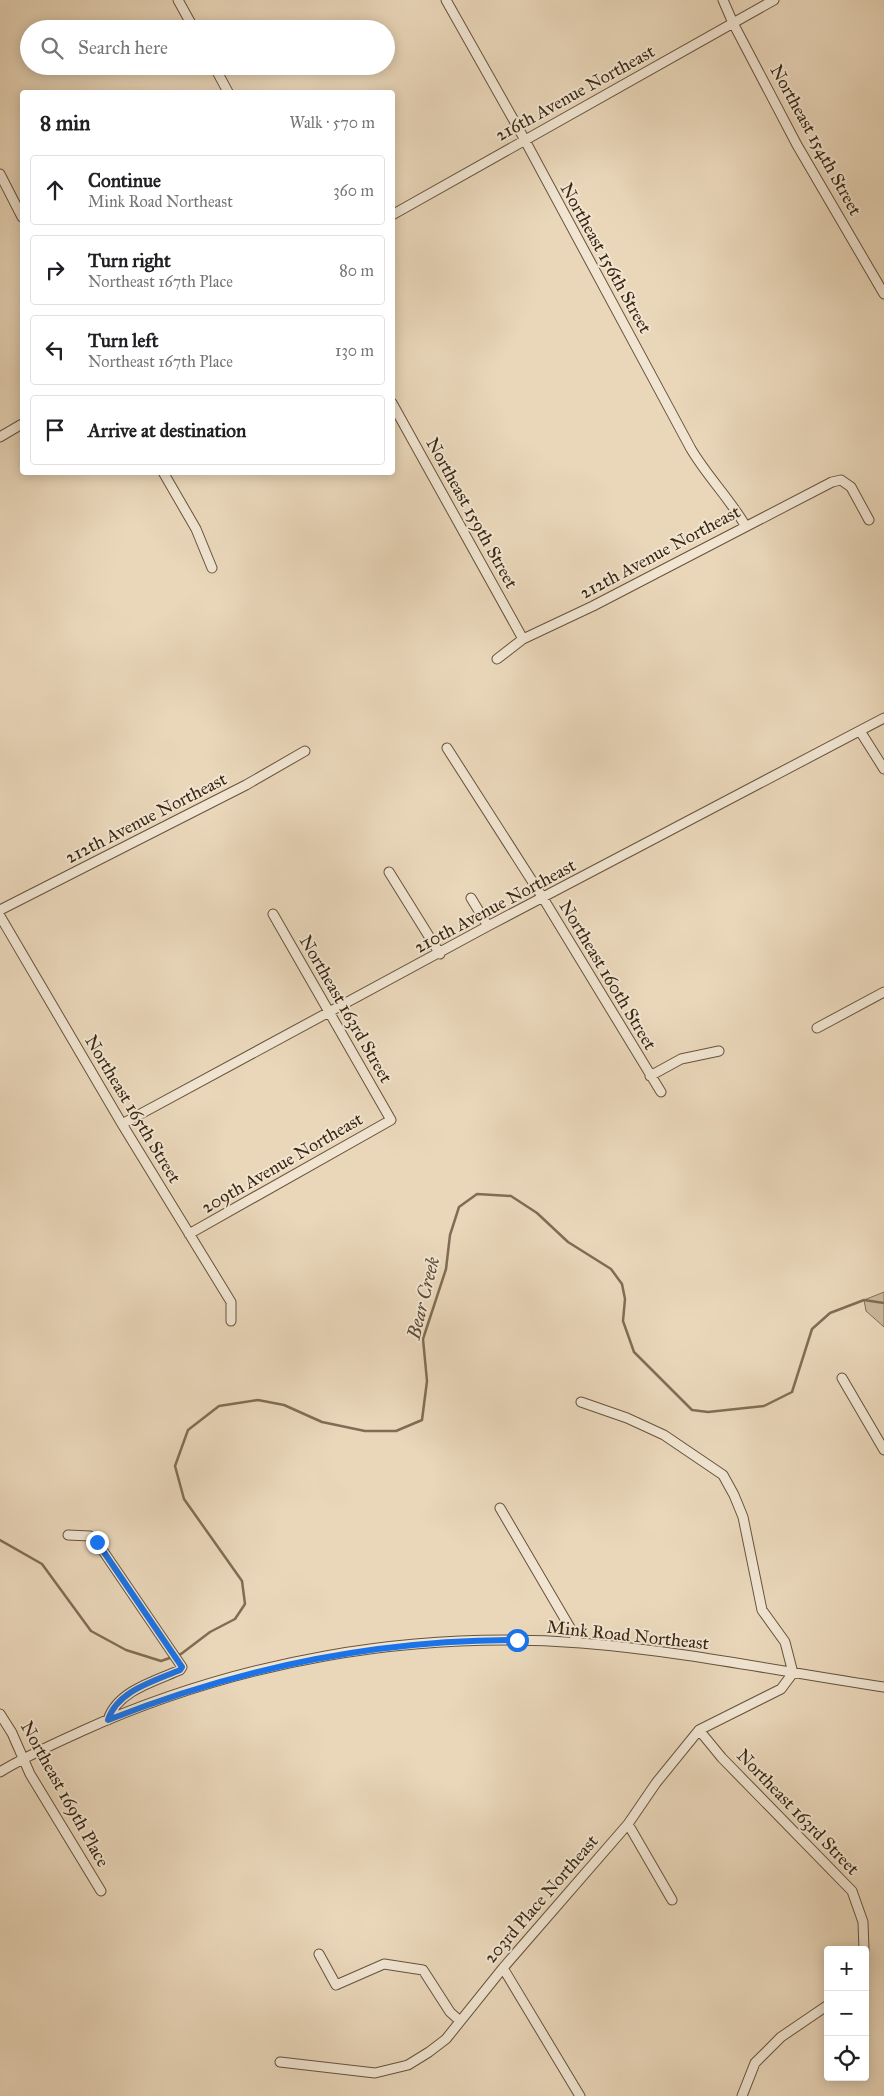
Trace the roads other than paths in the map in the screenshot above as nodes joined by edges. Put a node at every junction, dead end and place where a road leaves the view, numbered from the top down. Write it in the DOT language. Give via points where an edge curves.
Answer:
graph roads {
  1 [pos="178,0"];
  2 [pos="446,0"];
  3 [pos="723,0"];
  4 [pos="774,0"];
  5 [pos="189,20"];
  6 [pos="733,23"];
  7 [pos="219,75"];
  8 [pos="227,90"];
  9 [pos="524,141"];
  10 [pos="0,174"];
  11 [pos="20,213"];
  12 [pos="395,213"];
  13 [pos="884,294"];
  14 [pos="395,408"];
  15 [pos="20,425"];
  16 [pos="0,437"];
  17 [pos="166,475"];
  18 [pos="869,520"];
  19 [pos="745,525"];
  20 [pos="212,568"];
  21 [pos="523,639"];
  22 [pos="498,659"];
  23 [pos="884,718"];
  24 [pos="860,731"];
  25 [pos="447,748"];
  26 [pos="305,751"];
  27 [pos="884,769"];
  28 [pos="389,872"];
  29 [pos="471,898"];
  30 [pos="543,898"];
  31 [pos="0,910"];
  32 [pos="272,914"];
  33 [pos="0,916"];
  34 [pos="488,926"];
  35 [pos="440,954"];
  36 [pos="884,992"];
  37 [pos="328,1012"];
  38 [pos="817,1028"];
  39 [pos="719,1051"];
  40 [pos="650,1076"];
  41 [pos="660,1092"];
  42 [pos="391,1120"];
  43 [pos="122,1124"];
  44 [pos="189,1234"];
  45 [pos="230,1321"];
  46 [pos="842,1378"];
  47 [pos="581,1402"];
  48 [pos="884,1450"];
  49 [pos="500,1508"];
  50 [pos="68,1535"];
  51 [pos="580,1643"];
  52 [pos="794,1674"];
  53 [pos="884,1687"];
  54 [pos="0,1714"];
  55 [pos="108,1720"];
  56 [pos="699,1730"];
  57 [pos="23,1758"];
  58 [pos="0,1772"];
  59 [pos="628,1824"];
  60 [pos="101,1890"];
  61 [pos="672,1900"];
  62 [pos="864,1946"];
  63 [pos="319,1954"];
  64 [pos="503,1968"];
  65 [pos="824,2008"];
  66 [pos="460,2021"];
  67 [pos="280,2062"];
  68 [pos="580,2096"];
  69 [pos="742,2096"];
  1 -- 5 [label="street"];
  2 -- 9 [label="street, Northeast 156th Street"];
  3 -- 6 [label="street, Northeast 154th Street"];
  4 -- 6 [label="street, 216th Avenue Northeast"];
  6 -- 9 [label="street, 216th Avenue Northeast"];
  6 -- 13 [label="street, Northeast 154th Street" via="797,145"];
  7 -- 8 [label="street"];
  9 -- 12 [label="street, 216th Avenue Northeast"];
  9 -- 19 [label="street, Northeast 156th Street" via="691,449"];
  10 -- 11 [label="street"];
  14 -- 21 [label="street, Northeast 159th Street"];
  15 -- 16 [label="street"];
  17 -- 20 [label="street" via="196,530"];
  18 -- 19 [label="street, 212th Avenue Northeast" via="851,488 841,480"];
  19 -- 21 [label="street, 212th Avenue Northeast" via="593,606"];
  21 -- 22 [label="street, 212th Avenue Northeast"];
  23 -- 24 [label="street, 210th Avenue Northeast"];
  24 -- 27 [label="street"];
  24 -- 30 [label="street, 210th Avenue Northeast"];
  25 -- 30 [label="street, Northeast 160th Street"];
  26 -- 31 [label="street, 212th Avenue Northeast"];
  28 -- 35 [label="street"];
  29 -- 34 [label="street"];
  30 -- 34 [label="street, 210th Avenue Northeast"];
  30 -- 40 [label="street, Northeast 160th Street"];
  32 -- 37 [label="street, Northeast 163rd Street"];
  33 -- 43 [label="street, Northeast 165th Street"];
  34 -- 35 [label="street, 210th Avenue Northeast"];
  35 -- 37 [label="street, 210th Avenue Northeast"];
  36 -- 38 [label="street"];
  37 -- 42 [label="street, Northeast 163rd Street"];
  37 -- 43 [label="street, 210th Avenue Northeast"];
  39 -- 40 [label="street" via="681,1059"];
  40 -- 41 [label="street, Northeast 160th Street"];
  42 -- 44 [label="street, 209th Avenue Northeast"];
  43 -- 44 [label="street, Northeast 165th Street"];
  44 -- 45 [label="street, Northeast 165th Street" via="231,1302"];
  46 -- 48 [label="street"];
  47 -- 52 [label="street" via="664,1435 723,1474 743,1517 762,1610 785,1642"];
  49 -- 51 [label="street"];
  50 -- 55 [label="street" via="90,1536 97,1542 180,1663 180,1670 137,1689 119,1701 111,1709"];
  51 -- 52 [label="street, Mink Road Northeast"];
  51 -- 55 [label="street, Mink Road Northeast" via="484,1640 353,1651 189,1690"];
  52 -- 53 [label="street, Mink Road Northeast"];
  52 -- 56 [label="street, 203rd Place Northeast" via="781,1689"];
  54 -- 57 [label="street, Northeast 169th Place"];
  55 -- 57 [label="street, Mink Road Northeast"];
  56 -- 59 [label="street, 203rd Place Northeast"];
  56 -- 62 [label="street, Northeast 163rd Street" via="722,1758 852,1891 863,1922"];
  57 -- 58 [label="street, Mink Road Northeast"];
  57 -- 60 [label="street, Northeast 169th Place"];
  59 -- 61 [label="street"];
  59 -- 64 [label="street, 203rd Place Northeast"];
  63 -- 66 [label="street" via="336,1985 384,1964 423,1970 450,2012"];
  64 -- 66 [label="street, 203rd Place Northeast"];
  64 -- 68 [label="street"];
  65 -- 69 [label="street" via="782,2037 755,2063"];
  66 -- 67 [label="street, 203rd Place Northeast" via="446,2039 429,2052 390,2071 375,2073"];
}
